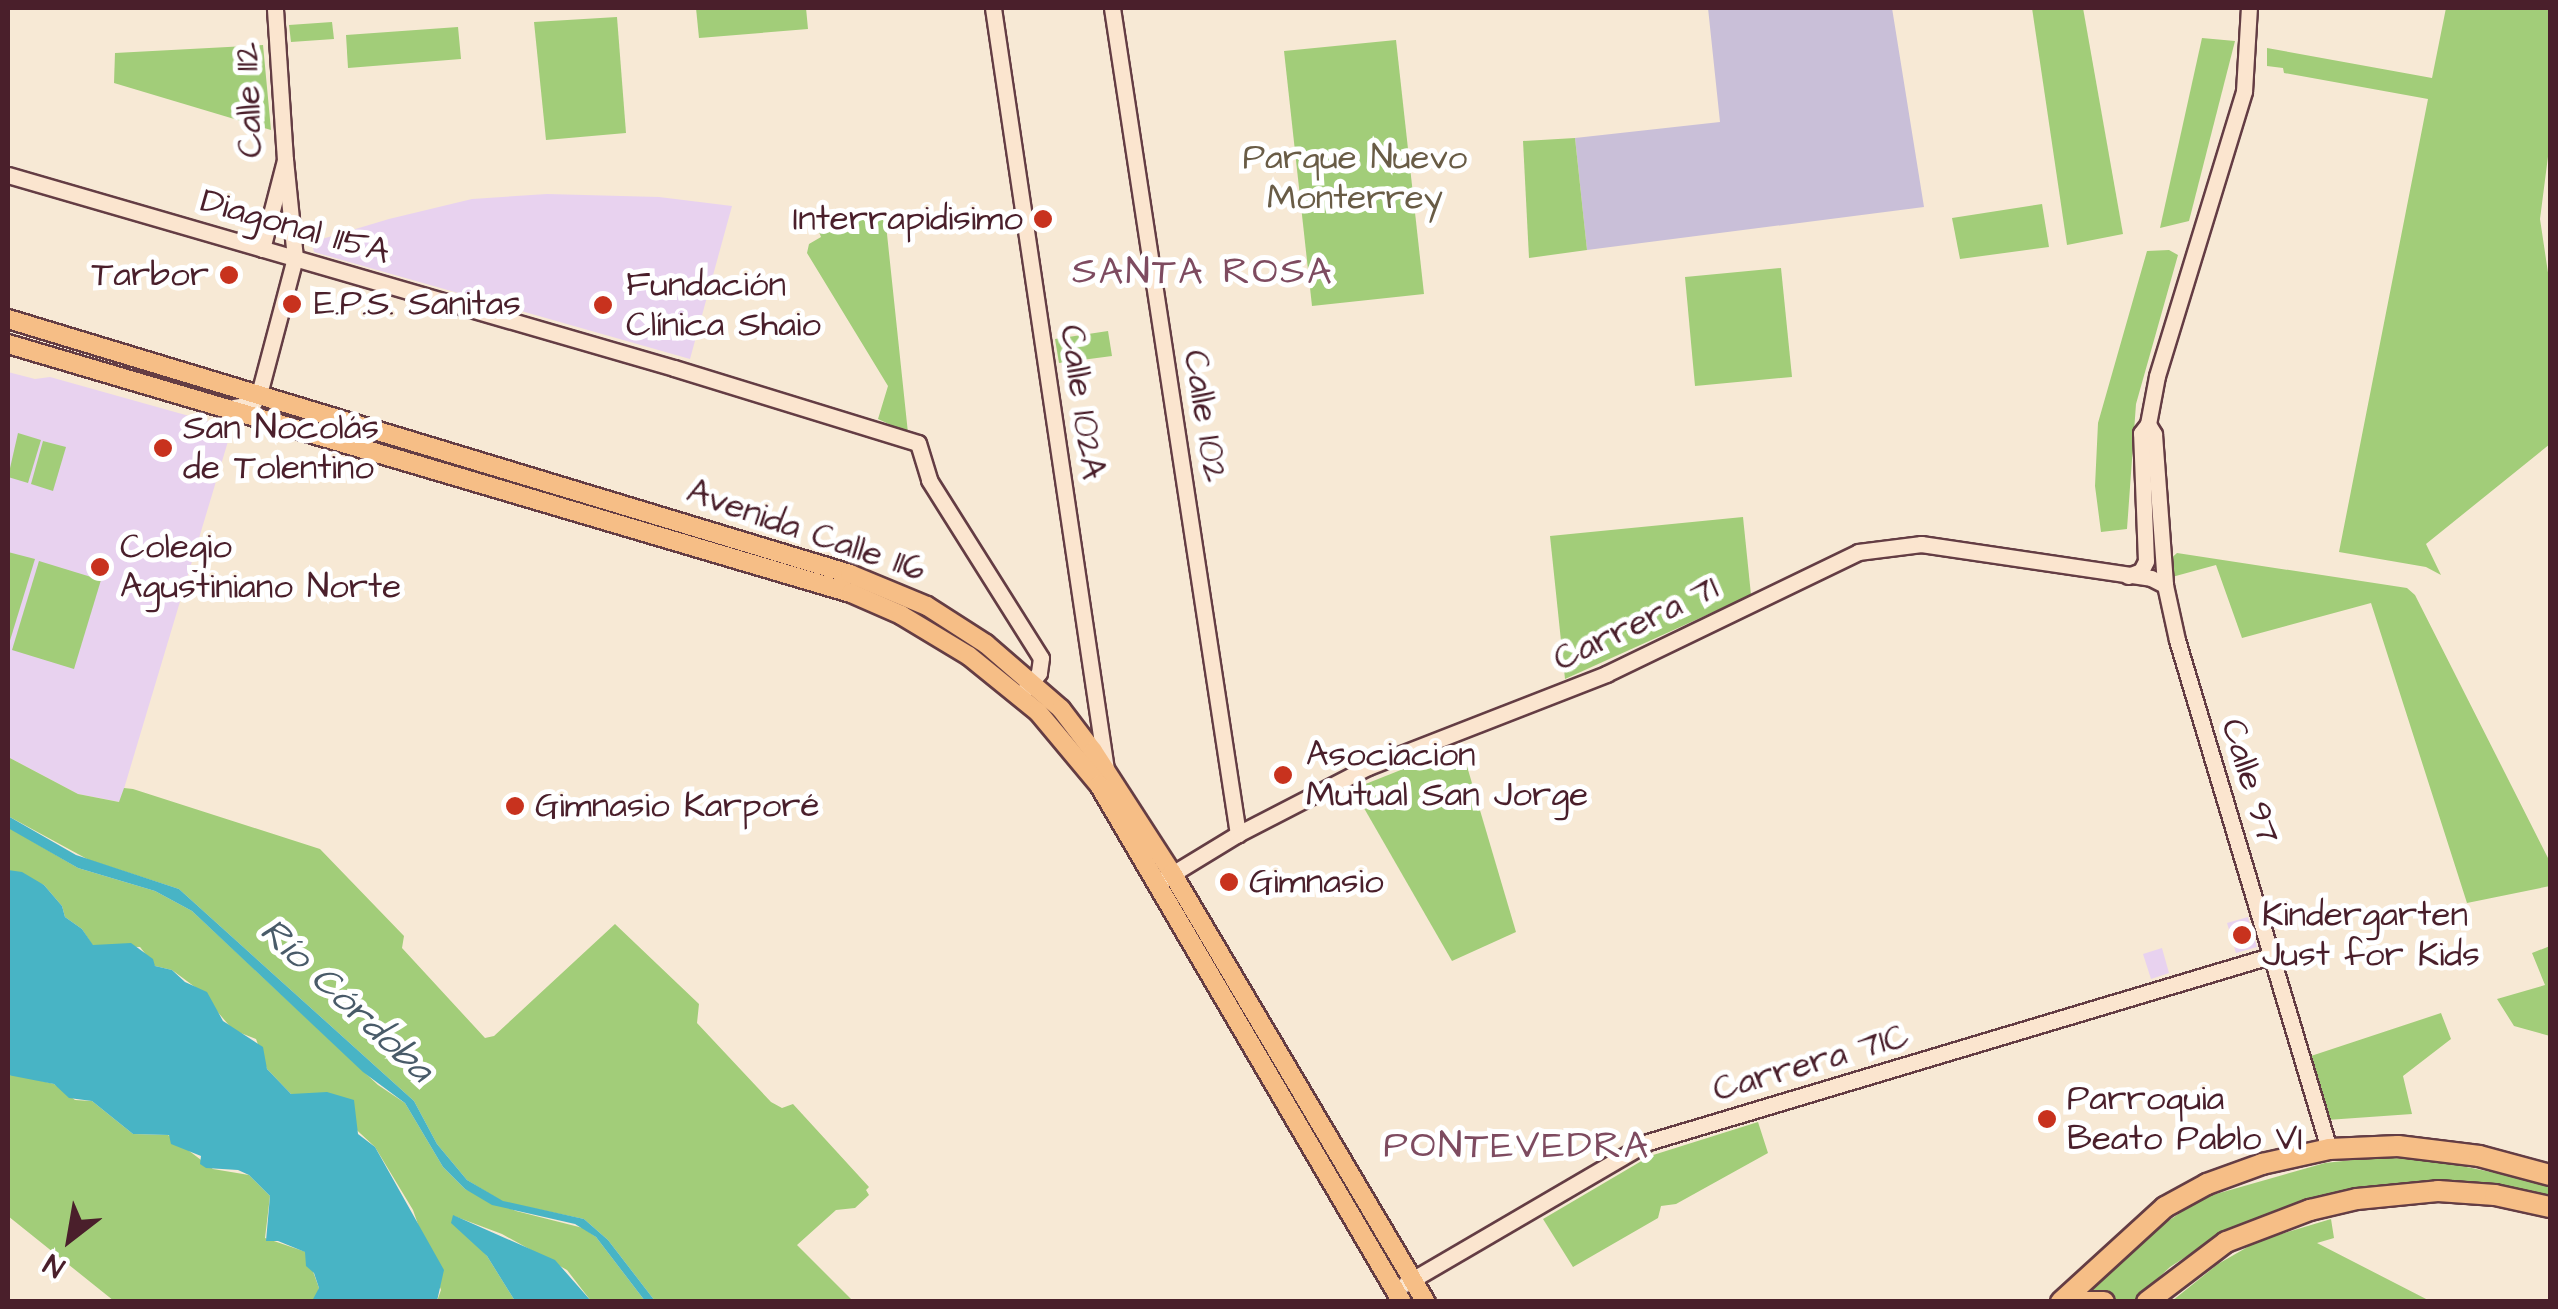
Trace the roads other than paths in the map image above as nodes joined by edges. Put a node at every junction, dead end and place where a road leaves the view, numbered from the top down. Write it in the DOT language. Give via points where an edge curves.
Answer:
graph roads {
  1 [pos="275,8"];
  2 [pos="993,8"];
  3 [pos="1112,8"];
  4 [pos="2249,8"];
  5 [pos="285,160"];
  6 [pos="8,175"];
  7 [pos="262,248"];
  8 [pos="295,258"];
  9 [pos="8,320"];
  10 [pos="8,344"];
  11 [pos="259,394"];
  12 [pos="228,407"];
  13 [pos="2148,424"];
  14 [pos="2128,576"];
  15 [pos="2165,585"];
  16 [pos="1026,688"];
  17 [pos="1106,774"];
  18 [pos="1112,804"];
  19 [pos="1238,834"];
  20 [pos="1166,877"];
  21 [pos="2270,956"];
  22 [pos="2328,1149"];
  23 [pos="2550,1175"];
  24 [pos="2550,1208"];
  25 [pos="1413,1280"];
  26 [pos="1399,1296"];
  27 [pos="1426,1302"];
  28 [pos="2060,1302"];
  29 [pos="2086,1302"];
  30 [pos="2104,1302"];
  31 [pos="2148,1302"];
  1 -- 5 [label="street, Calle 112"];
  2 -- 17 [label="street, Calle 102A"];
  3 -- 19 [label="street, Calle 102"];
  4 -- 13 [label="street, Calle 97" via="2244,91 2156,376"];
  5 -- 7 [label="street, Calle 112"];
  5 -- 8 [label="street"];
  6 -- 7 [label="street, Diagonal 115A"];
  7 -- 8 [label="street, Diagonal 115A"];
  8 -- 11 [label="street"];
  8 -- 16 [label="street, Diagonal 115A" via="918,444 929,480 1040,658 1042,666"];
  9 -- 11 [label="main road, Avenida Calle 116"];
  10 -- 12 [label="main road, Avenida Calle 116"];
  11 -- 12 [label="street" via="249,406"];
  11 -- 16 [label="main road, Avenida Calle 116" via="872,581 952,621"];
  12 -- 16 [label="main road, Avenida Calle 116" via="850,593"];
  13 -- 14 [label="street, Calle 97" via="2141,433 2145,566"];
  13 -- 15 [label="street, Calle 97"];
  14 -- 15 [label="street, Carrera 71"];
  14 -- 19 [label="street, Carrera 71" via="1921,544 1858,552 1626,665 1400,753"];
  15 -- 21 [label="street, Calle 97"];
  16 -- 17 [label="main road, Avenida Calle 116" via="1078,730"];
  16 -- 18 [label="main road, Avenida Calle 116"];
  17 -- 18 [label="street, Calle 102A"];
  17 -- 20 [label="main road, Avenida Calle 116"];
  18 -- 20 [label="main road, Avenida Calle 116"];
  19 -- 20 [label="street, Carrera 71"];
  20 -- 25 [label="main road, Avenida Calle 116"];
  20 -- 26 [label="main road, Avenida Calle 116"];
  21 -- 22 [label="street, Calle 97"];
  21 -- 25 [label="street, Carrera 71C" via="1648,1142"];
  22 -- 23 [label="highway" via="2437,1149"];
  22 -- 28 [label="highway" via="2237,1171 2186,1194 2134,1231"];
  24 -- 31 [label="highway" via="2438,1191 2325,1206 2226,1242"];
  25 -- 26 [label="street, Carrera 71C"];
  25 -- 27 [label="main road, Avenida Calle 116"];
  29 -- 30 [label="highway"];
}
